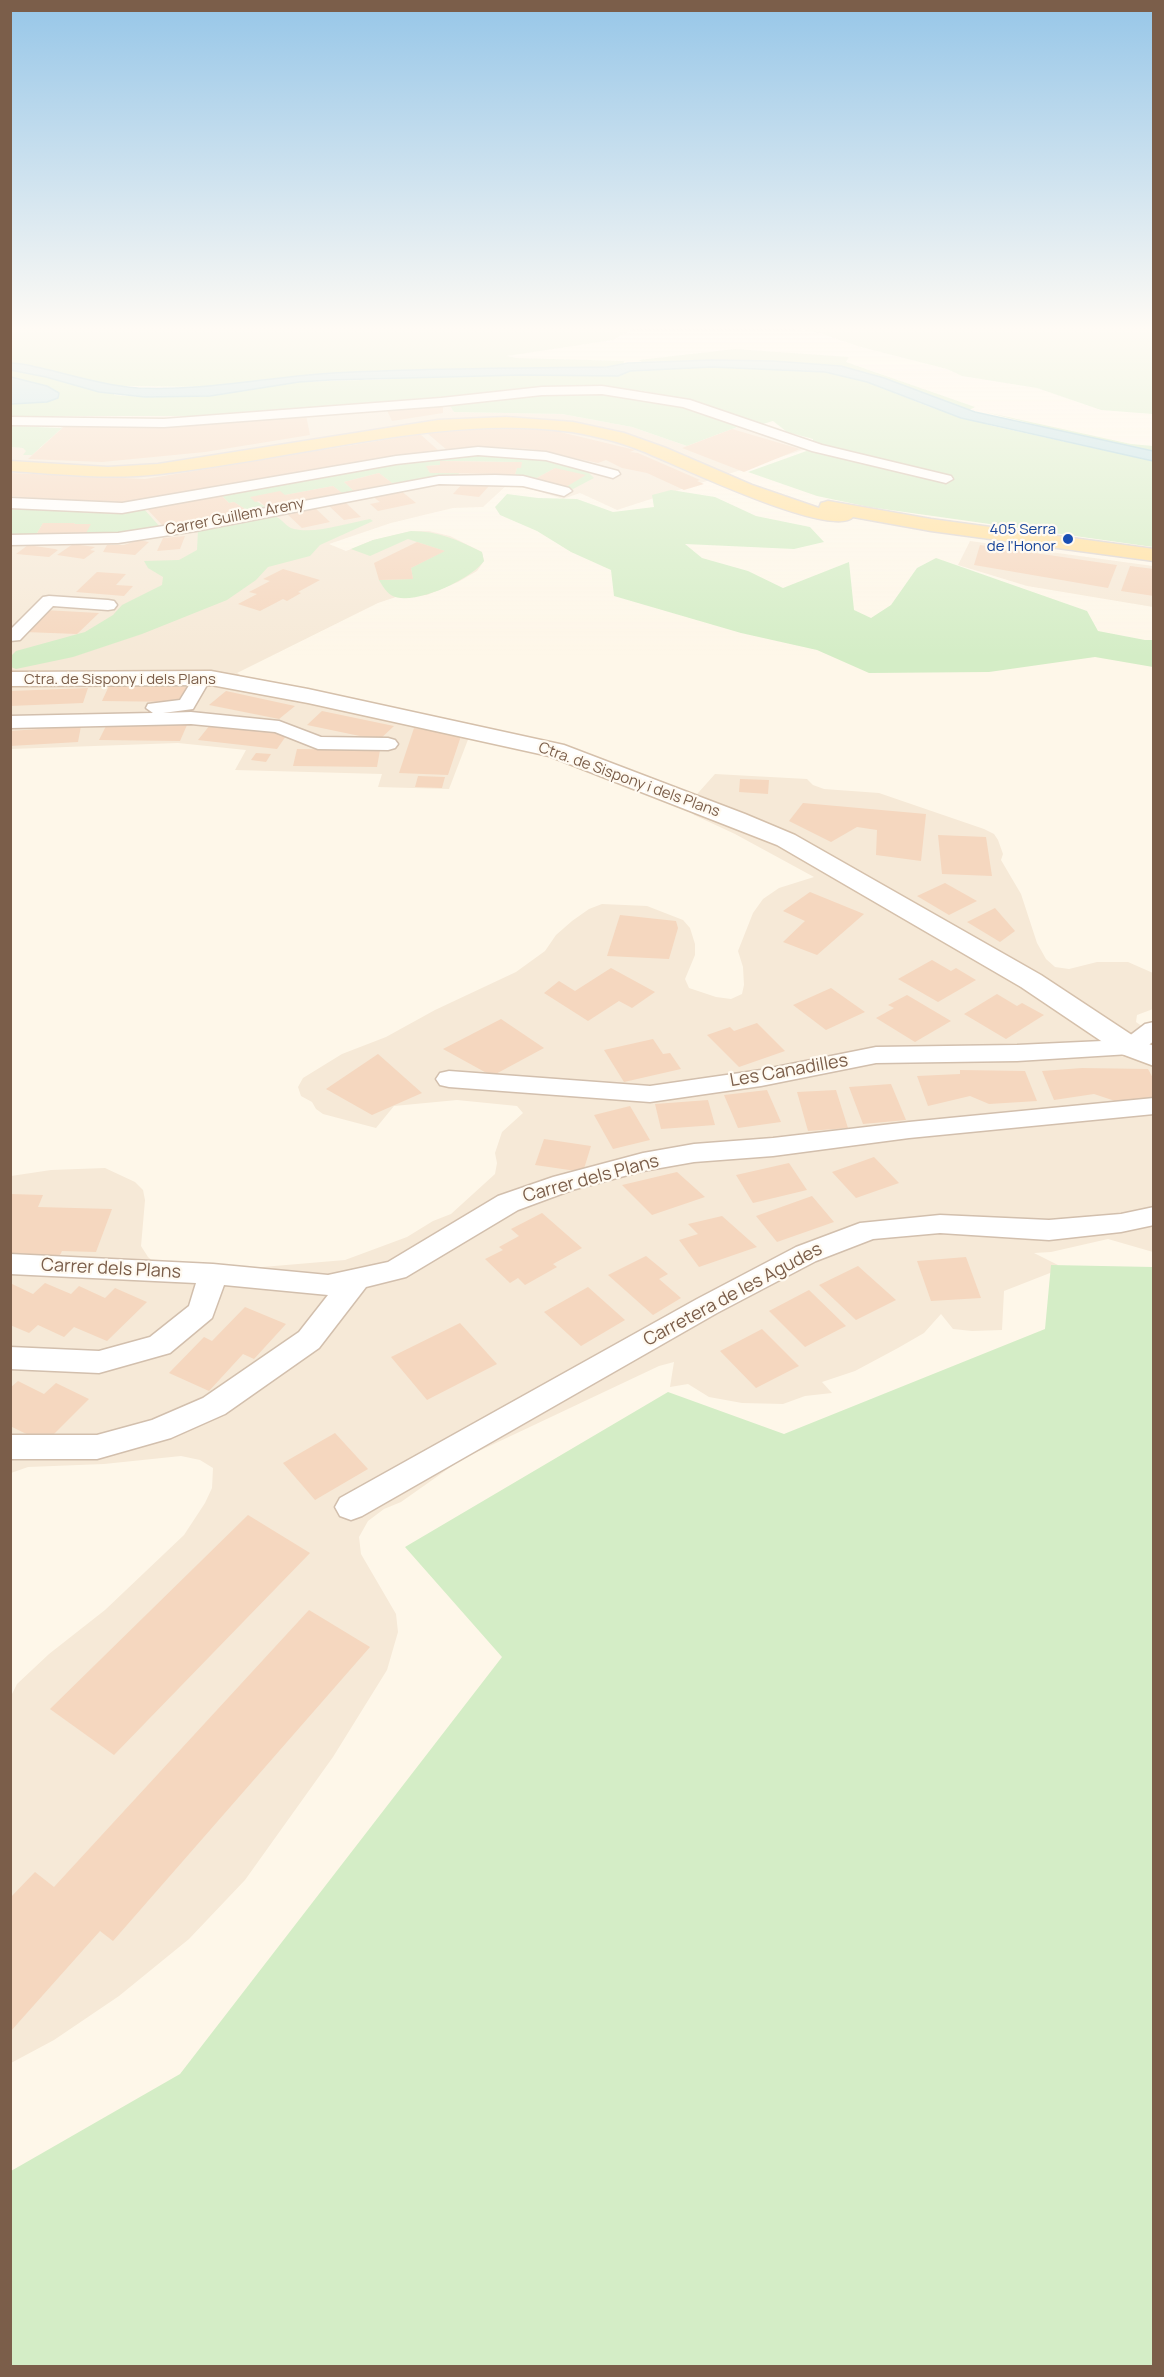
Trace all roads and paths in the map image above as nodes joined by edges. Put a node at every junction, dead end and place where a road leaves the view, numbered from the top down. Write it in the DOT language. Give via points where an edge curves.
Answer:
graph roads {
  1 [pos="360,437"];
  2 [pos="619,437"];
  3 [pos="781,437"];
  4 [pos="10,464"];
  5 [pos="613,474"];
  6 [pos="946,479"];
  7 [pos="564,491"];
  8 [pos="10,503"];
  9 [pos="832,512"];
  10 [pos="10,540"];
  11 [pos="1154,555"];
  12 [pos="1154,560"];
  13 [pos="108,605"];
  14 [pos="10,636"];
  15 [pos="10,679"];
  16 [pos="212,679"];
  17 [pos="10,712"];
  18 [pos="191,718"];
  19 [pos="10,722"];
  20 [pos="388,744"];
  21 [pos="1154,1029"];
  22 [pos="1130,1047"];
  23 [pos="1154,1057"];
  24 [pos="449,1079"];
  25 [pos="1154,1106"];
  26 [pos="1154,1216"];
  27 [pos="10,1264"];
  28 [pos="213,1274"];
  29 [pos="356,1281"];
  30 [pos="10,1358"];
  31 [pos="10,1447"];
  32 [pos="351,1506"];
  1 -- 4 [label="main road" via="144,470 67,470"];
  2 -- 9 [label="main road" via="737,485"];
  3 -- 6 [label="street"];
  5 -- 8 [label="street" via="538,455 478,451 396,460 122,508"];
  7 -- 10 [label="street, Carrer Guillem Areny" via="495,478 439,480 127,536"];
  9 -- 11 [label="main road"];
  9 -- 12 [label="main road"];
  13 -- 14 [label="street" via="49,601"];
  15 -- 16 [label="main road, Ctra. de Sispony i dels Plans"];
  16 -- 17 [label="street" via="186,705 176,707"];
  16 -- 18 [label="street"];
  16 -- 22 [label="main road, Ctra. de Sispony i dels Plans" via="556,750 736,819 786,840 918,915 1030,981"];
  18 -- 19 [label="street"];
  18 -- 20 [label="street" via="279,726 318,742"];
  21 -- 22 [label="street"];
  22 -- 23 [label="main road, Ctra. de Sispony i dels Plans"];
  22 -- 24 [label="street, Les Canadilles" via="876,1054 761,1078 650,1094"];
  25 -- 29 [label="street, Carrer dels Plans" via="694,1153 643,1162 563,1183 508,1203 396,1270"];
  26 -- 32 [label="street, Carretera de les Agudes" via="1049,1230 940,1224 870,1230 806,1254 727,1296"];
  27 -- 28 [label="street, Carrer dels Plans"];
  28 -- 29 [label="street, Carrer dels Plans" via="328,1285"];
  28 -- 30 [label="street" via="202,1311 160,1345 99,1362"];
  29 -- 31 [label="street" via="309,1340 214,1406 160,1430 98,1448"];
}
